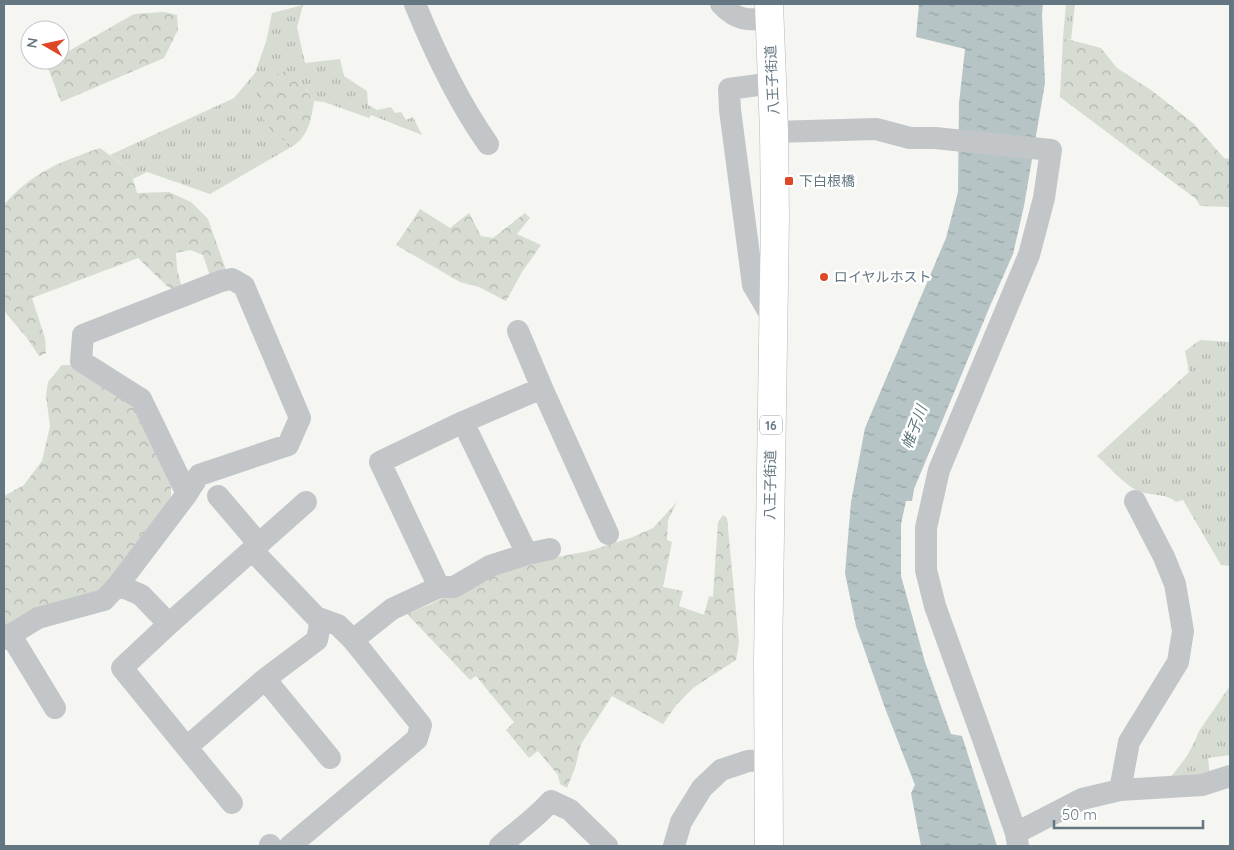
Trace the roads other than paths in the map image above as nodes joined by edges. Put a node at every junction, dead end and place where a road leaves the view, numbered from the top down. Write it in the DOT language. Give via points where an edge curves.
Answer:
graph roads {
  1 [pos="415,4"];
  2 [pos="721,4"];
  3 [pos="769,11"];
  4 [pos="772,83"];
  5 [pos="774,132"];
  6 [pos="488,144"];
  7 [pos="773,319"];
  8 [pos="518,331"];
  9 [pos="542,388"];
  10 [pos="463,422"];
  11 [pos="187,494"];
  12 [pos="218,496"];
  13 [pos="306,502"];
  14 [pos="1135,502"];
  15 [pos="604,536"];
  16 [pos="256,547"];
  17 [pos="550,549"];
  18 [pos="527,554"];
  19 [pos="118,585"];
  20 [pos="439,587"];
  21 [pos="321,619"];
  22 [pos="169,624"];
  23 [pos="7,637"];
  24 [pos="353,640"];
  25 [pos="265,679"];
  26 [pos="55,708"];
  27 [pos="187,748"];
  28 [pos="330,758"];
  29 [pos="769,760"];
  30 [pos="1230,776"];
  31 [pos="1120,790"];
  32 [pos="232,803"];
  33 [pos="1017,840"];
  34 [pos="277,846"];
  35 [pos="500,846"];
  36 [pos="607,846"];
  37 [pos="674,846"];
  38 [pos="769,846"];
  1 -- 6 [label="street" via="452,86"];
  2 -- 3 [label="street" via="742,20"];
  3 -- 4 [label="highway, 八王子街道 / 16"];
  4 -- 5 [label="highway, 八王子街道 / 16"];
  4 -- 7 [label="street" via="729,89 753,285"];
  5 -- 7 [label="highway, 八王子街道 / 16"];
  5 -- 33 [label="street" via="876,129 910,138 1051,150 1044,198 1029,255 939,470 926,528 926,570 934,606"];
  7 -- 29 [label="highway, 八王子街道 / 16"];
  8 -- 9 [label="street"];
  9 -- 10 [label="street"];
  9 -- 15 [label="street"];
  10 -- 18 [label="street"];
  10 -- 20 [label="street" via="380,462"];
  11 -- 11 [label="street" via="141,400 81,361 83,335 232,279 244,286 300,418 288,445 199,475"];
  11 -- 19 [label="street"];
  12 -- 16 [label="street"];
  13 -- 16 [label="street"];
  14 -- 31 [label="street" via="1175,584 1183,631 1178,662 1129,742"];
  16 -- 21 [label="street"];
  16 -- 22 [label="street"];
  17 -- 18 [label="street"];
  18 -- 20 [label="street" via="490,566 454,587"];
  19 -- 22 [label="street" via="141,595"];
  19 -- 23 [label="street" via="104,600 38,618"];
  20 -- 24 [label="street" via="392,609"];
  21 -- 24 [label="street" via="338,625"];
  21 -- 25 [label="street" via="317,640"];
  22 -- 27 [label="street" via="122,668"];
  23 -- 26 [label="street"];
  24 -- 34 [label="street" via="421,725 417,740 354,783"];
  25 -- 27 [label="street"];
  25 -- 28 [label="street"];
  27 -- 32 [label="street"];
  29 -- 37 [label="street" via="748,761 721,770 702,788 681,822"];
  29 -- 38 [label="highway, 八王子街道 / 16"];
  30 -- 31 [label="street" via="1202,785"];
  31 -- 33 [label="street" via="1082,799"];
  35 -- 36 [label="street" via="539,815 551,801 570,810"];
}
